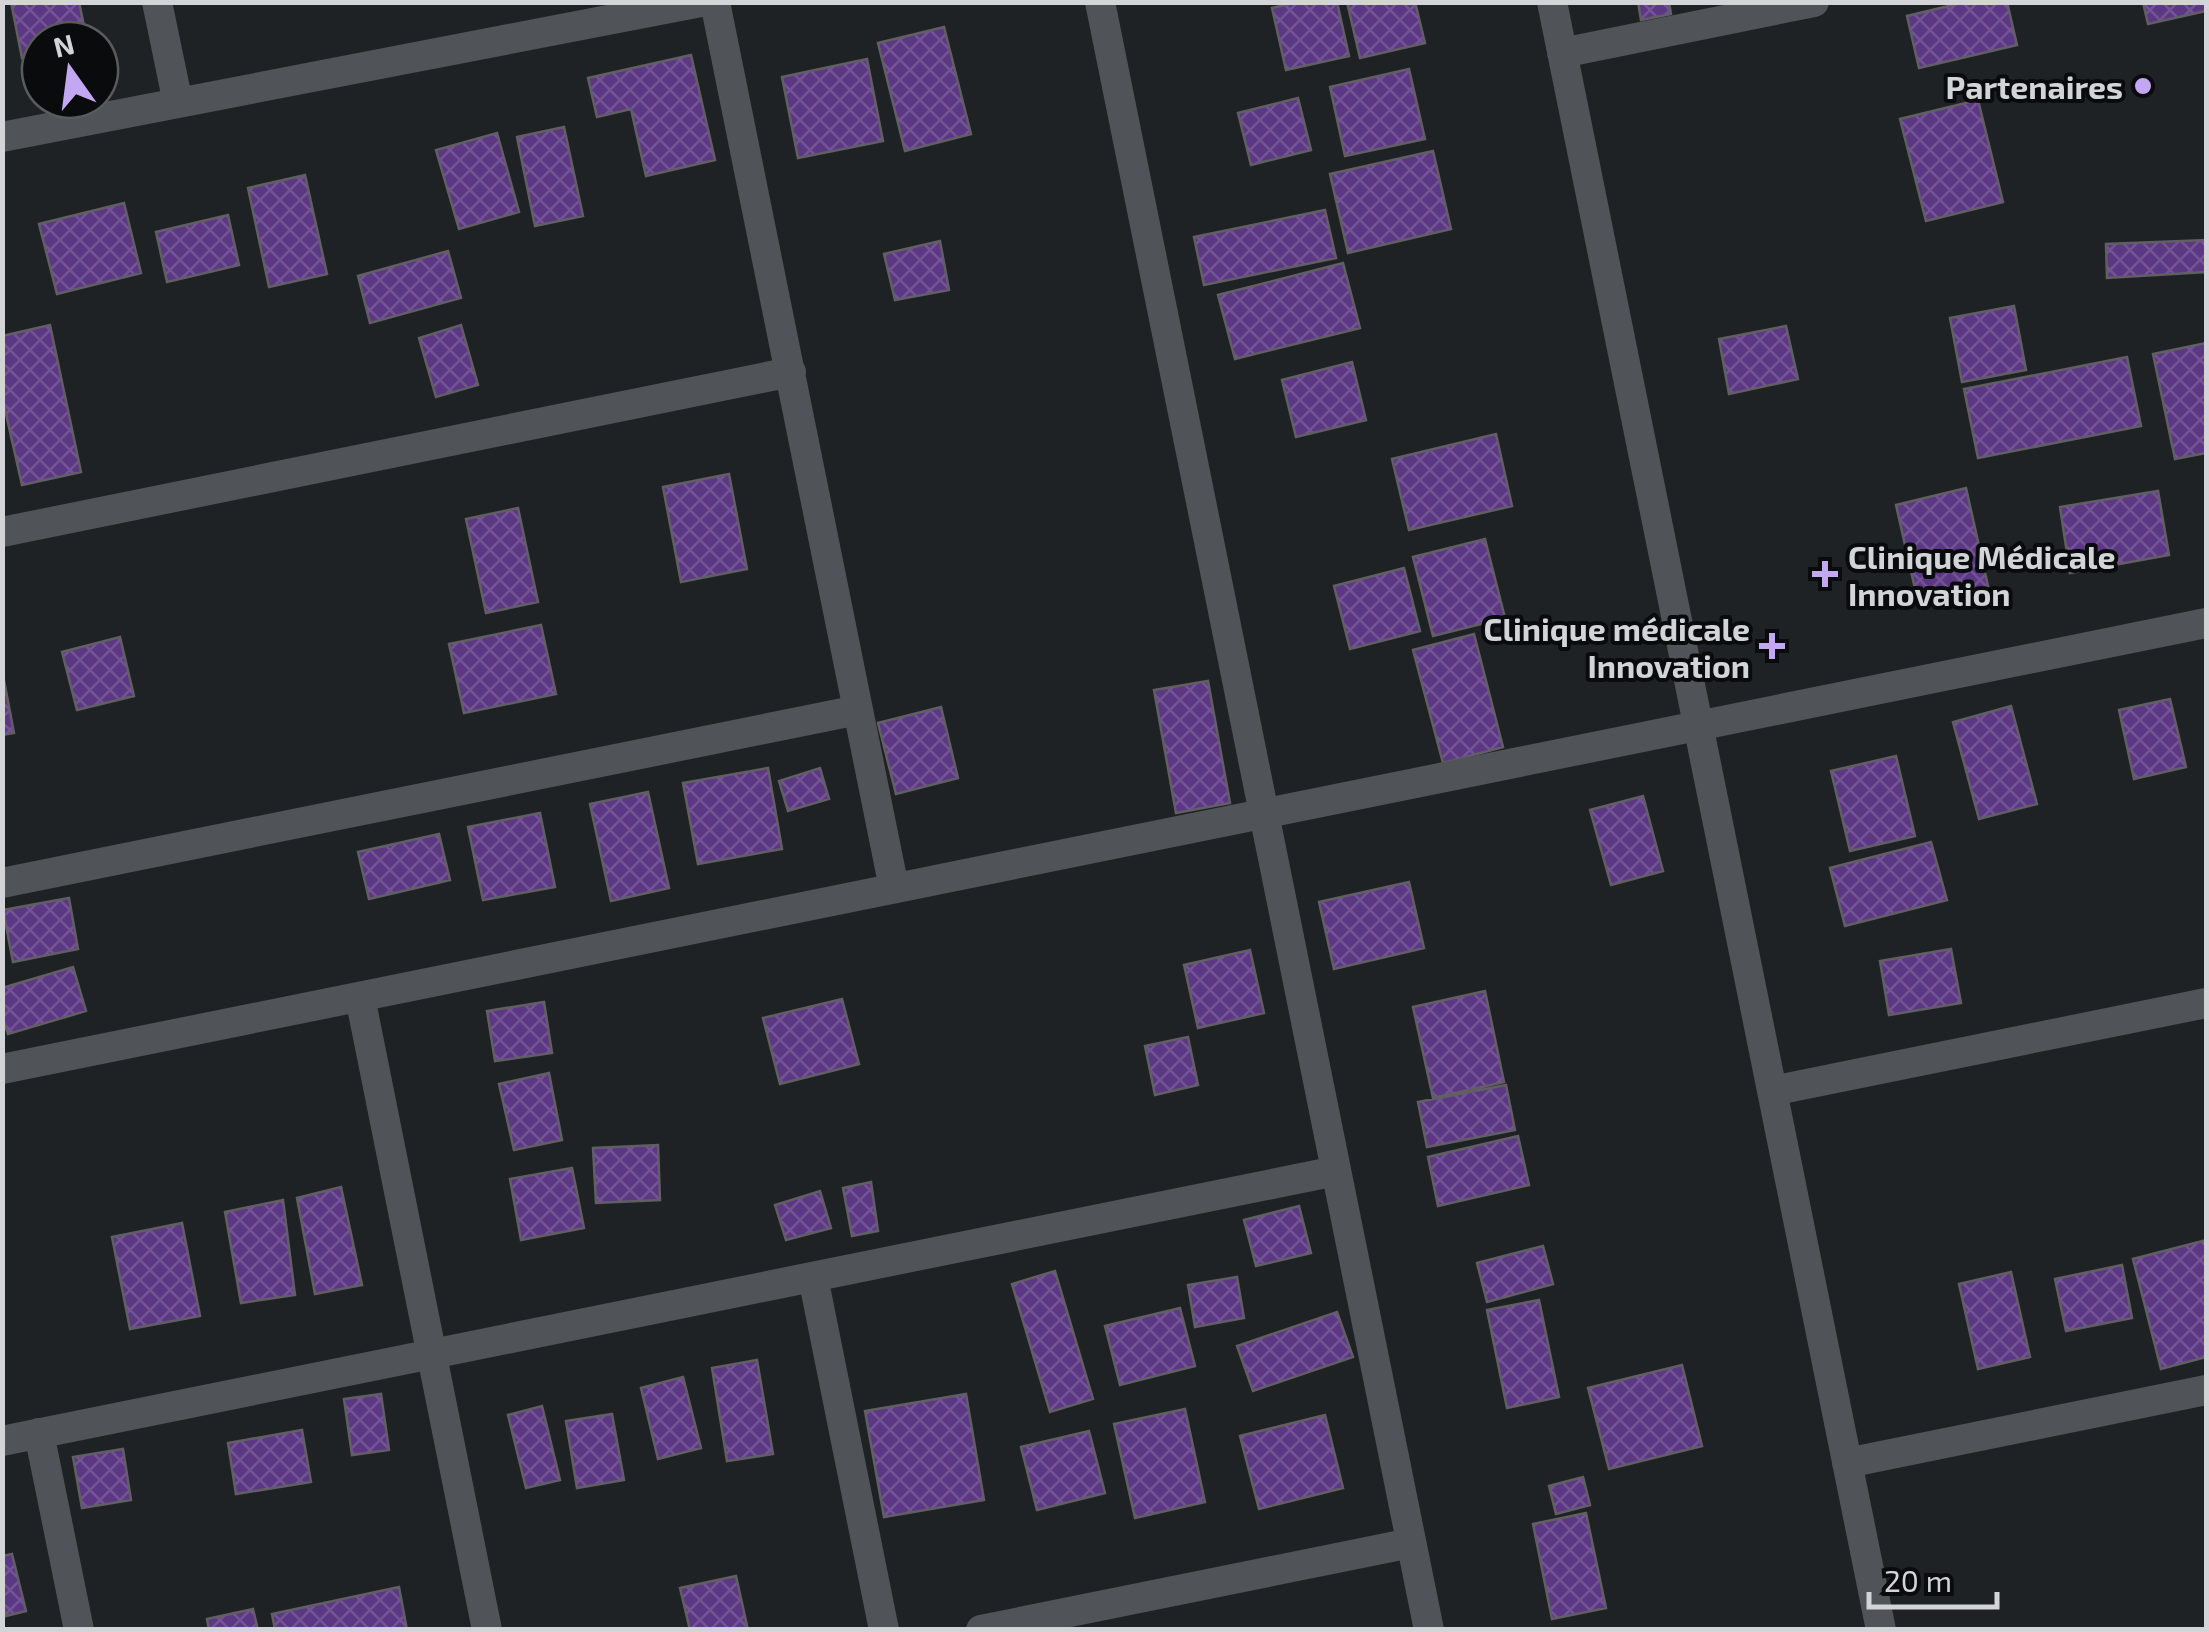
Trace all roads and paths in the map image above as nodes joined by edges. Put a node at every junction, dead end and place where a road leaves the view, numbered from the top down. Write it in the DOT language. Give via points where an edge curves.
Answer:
graph roads {
  1 [pos="158,2"];
  2 [pos="702,2"];
  3 [pos="715,2"];
  4 [pos="1100,2"];
  5 [pos="1552,2"];
  6 [pos="1814,2"];
  7 [pos="1562,54"];
  8 [pos="178,104"];
  9 [pos="2,137"];
  10 [pos="790,372"];
  11 [pos="2,532"];
  12 [pos="2206,623"];
  13 [pos="858,710"];
  14 [pos="1698,726"];
  15 [pos="1264,814"];
  16 [pos="2,883"];
  17 [pos="894,888"];
  18 [pos="360,997"];
  19 [pos="2206,1003"];
  20 [pos="2,1070"];
  21 [pos="1772,1091"];
  22 [pos="1336,1171"];
  23 [pos="813,1276"];
  24 [pos="432,1354"];
  25 [pos="2206,1390"];
  26 [pos="39,1433"];
  27 [pos="2,1441"];
  28 [pos="1847,1463"];
  29 [pos="1411,1542"];
  30 [pos="79,1630"];
  31 [pos="487,1630"];
  32 [pos="884,1630"];
  33 [pos="981,1630"];
  34 [pos="1428,1630"];
  35 [pos="1881,1630"];
  1 -- 8 [label="street"];
  2 -- 8 [label="street"];
  3 -- 10 [label="street"];
  4 -- 15 [label="street"];
  5 -- 7 [label="street"];
  6 -- 7 [label="street"];
  7 -- 14 [label="street"];
  8 -- 9 [label="street"];
  10 -- 11 [label="street"];
  10 -- 13 [label="street"];
  12 -- 14 [label="street"];
  13 -- 16 [label="street"];
  13 -- 17 [label="street"];
  14 -- 15 [label="street"];
  14 -- 21 [label="street"];
  15 -- 17 [label="street"];
  15 -- 22 [label="street"];
  17 -- 18 [label="street"];
  18 -- 20 [label="street"];
  18 -- 24 [label="street"];
  19 -- 21 [label="street"];
  21 -- 28 [label="street"];
  22 -- 23 [label="street"];
  22 -- 29 [label="street"];
  23 -- 24 [label="street"];
  23 -- 32 [label="street"];
  24 -- 26 [label="street"];
  24 -- 31 [label="street"];
  25 -- 28 [label="street"];
  26 -- 27 [label="street"];
  26 -- 30 [label="street"];
  28 -- 35 [label="street"];
  29 -- 33 [label="street"];
  29 -- 34 [label="street"];
}
